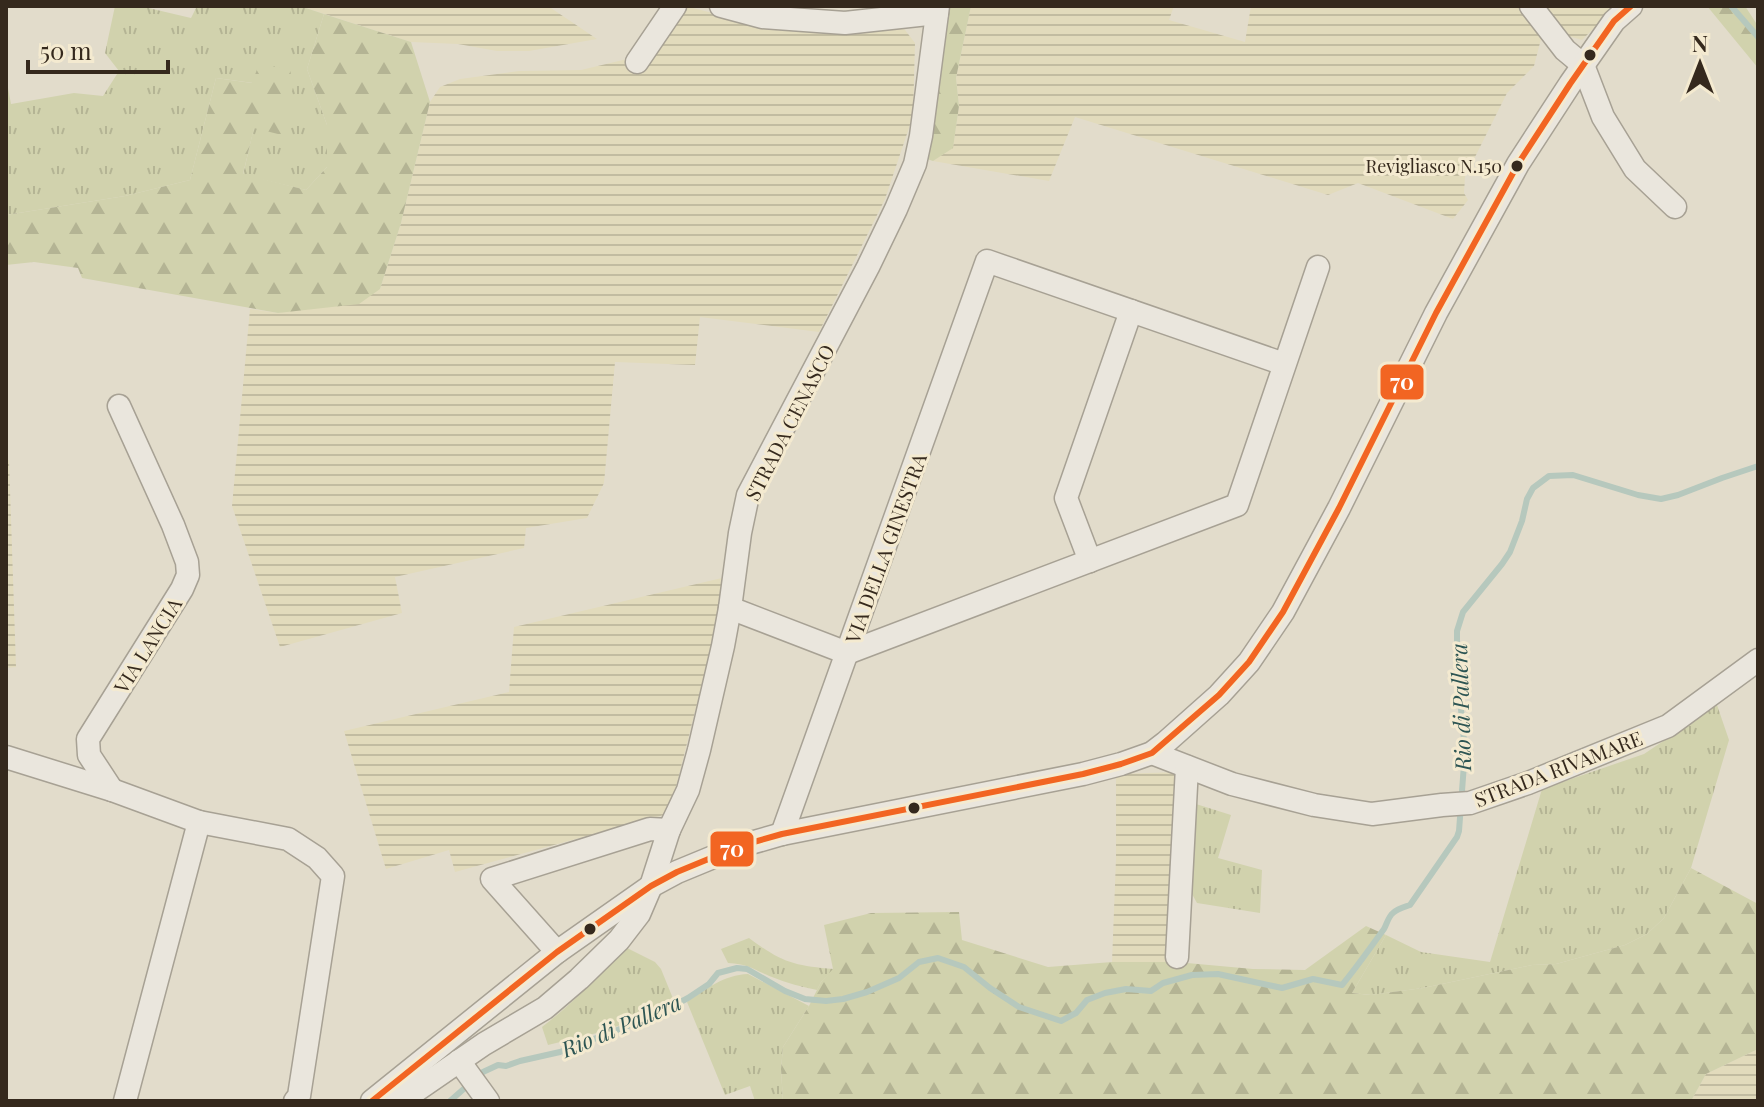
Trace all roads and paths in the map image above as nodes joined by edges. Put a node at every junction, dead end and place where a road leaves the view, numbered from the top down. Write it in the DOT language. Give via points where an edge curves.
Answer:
graph roads {
  1 [pos="675,6"];
  2 [pos="721,6"];
  3 [pos="1531,6"];
  4 [pos="1631,6"];
  5 [pos="938,9"];
  6 [pos="637,62"];
  7 [pos="1583,65"];
  8 [pos="1675,207"];
  9 [pos="1318,267"];
  10 [pos="1131,311"];
  11 [pos="1284,364"];
  12 [pos="119,406"];
  13 [pos="1090,561"];
  14 [pos="730,608"];
  15 [pos="847,653"];
  16 [pos="1758,660"];
  17 [pos="1152,753"];
  18 [pos="6,757"];
  19 [pos="1187,767"];
  20 [pos="112,790"];
  21 [pos="199,822"];
  22 [pos="669,830"];
  23 [pos="782,834"];
  24 [pos="651,886"];
  25 [pos="557,952"];
  26 [pos="1177,957"];
  27 [pos="473,1081"];
  28 [pos="125,1101"];
  29 [pos="295,1101"];
  30 [pos="372,1101"];
  31 [pos="401,1101"];
  1 -- 6 [label="street"];
  2 -- 5 [label="street, STRADA CENASCO" via="762,17 845,23"];
  3 -- 7 [label="street"];
  4 -- 7 [label="street"];
  5 -- 14 [label="street, STRADA CENASCO" via="915,164 868,267 748,495"];
  7 -- 8 [label="street" via="1603,117 1635,169"];
  7 -- 17 [label="street" via="1518,164 1451,286 1283,612 1219,695"];
  9 -- 11 [label="street"];
  10 -- 11 [label="street"];
  10 -- 13 [label="street" via="1066,498"];
  10 -- 15 [label="street, VIA DELLA GINESTRA" via="987,261"];
  11 -- 13 [label="street" via="1237,505"];
  12 -- 20 [label="street, VIA LANCIA" via="173,525 188,575 88,739 89,755"];
  13 -- 15 [label="street"];
  14 -- 15 [label="street"];
  14 -- 22 [label="street, STRADA CENASCO" via="688,790"];
  15 -- 23 [label="street, VIA DELLA GINESTRA"];
  16 -- 19 [label="street, STRADA RIVAMARE" via="1668,726 1470,803 1372,814 1232,784"];
  17 -- 19 [label="street, STRADA RIVAMARE"];
  17 -- 23 [label="street" via="1083,774"];
  18 -- 20 [label="street"];
  19 -- 26 [label="street"];
  20 -- 21 [label="street"];
  21 -- 28 [label="street"];
  21 -- 29 [label="street" via="288,839 333,876"];
  22 -- 24 [label="street, STRADA CENASCO"];
  22 -- 25 [label="street" via="650,829 492,879"];
  23 -- 24 [label="street" via="740,846"];
  24 -- 25 [label="street"];
  24 -- 27 [label="street, STRADA CENASCO" via="619,940 579,979 545,1008 484,1044"];
  25 -- 30 [label="street"];
  27 -- 31 [label="street, STRADA CENASCO"];
}
